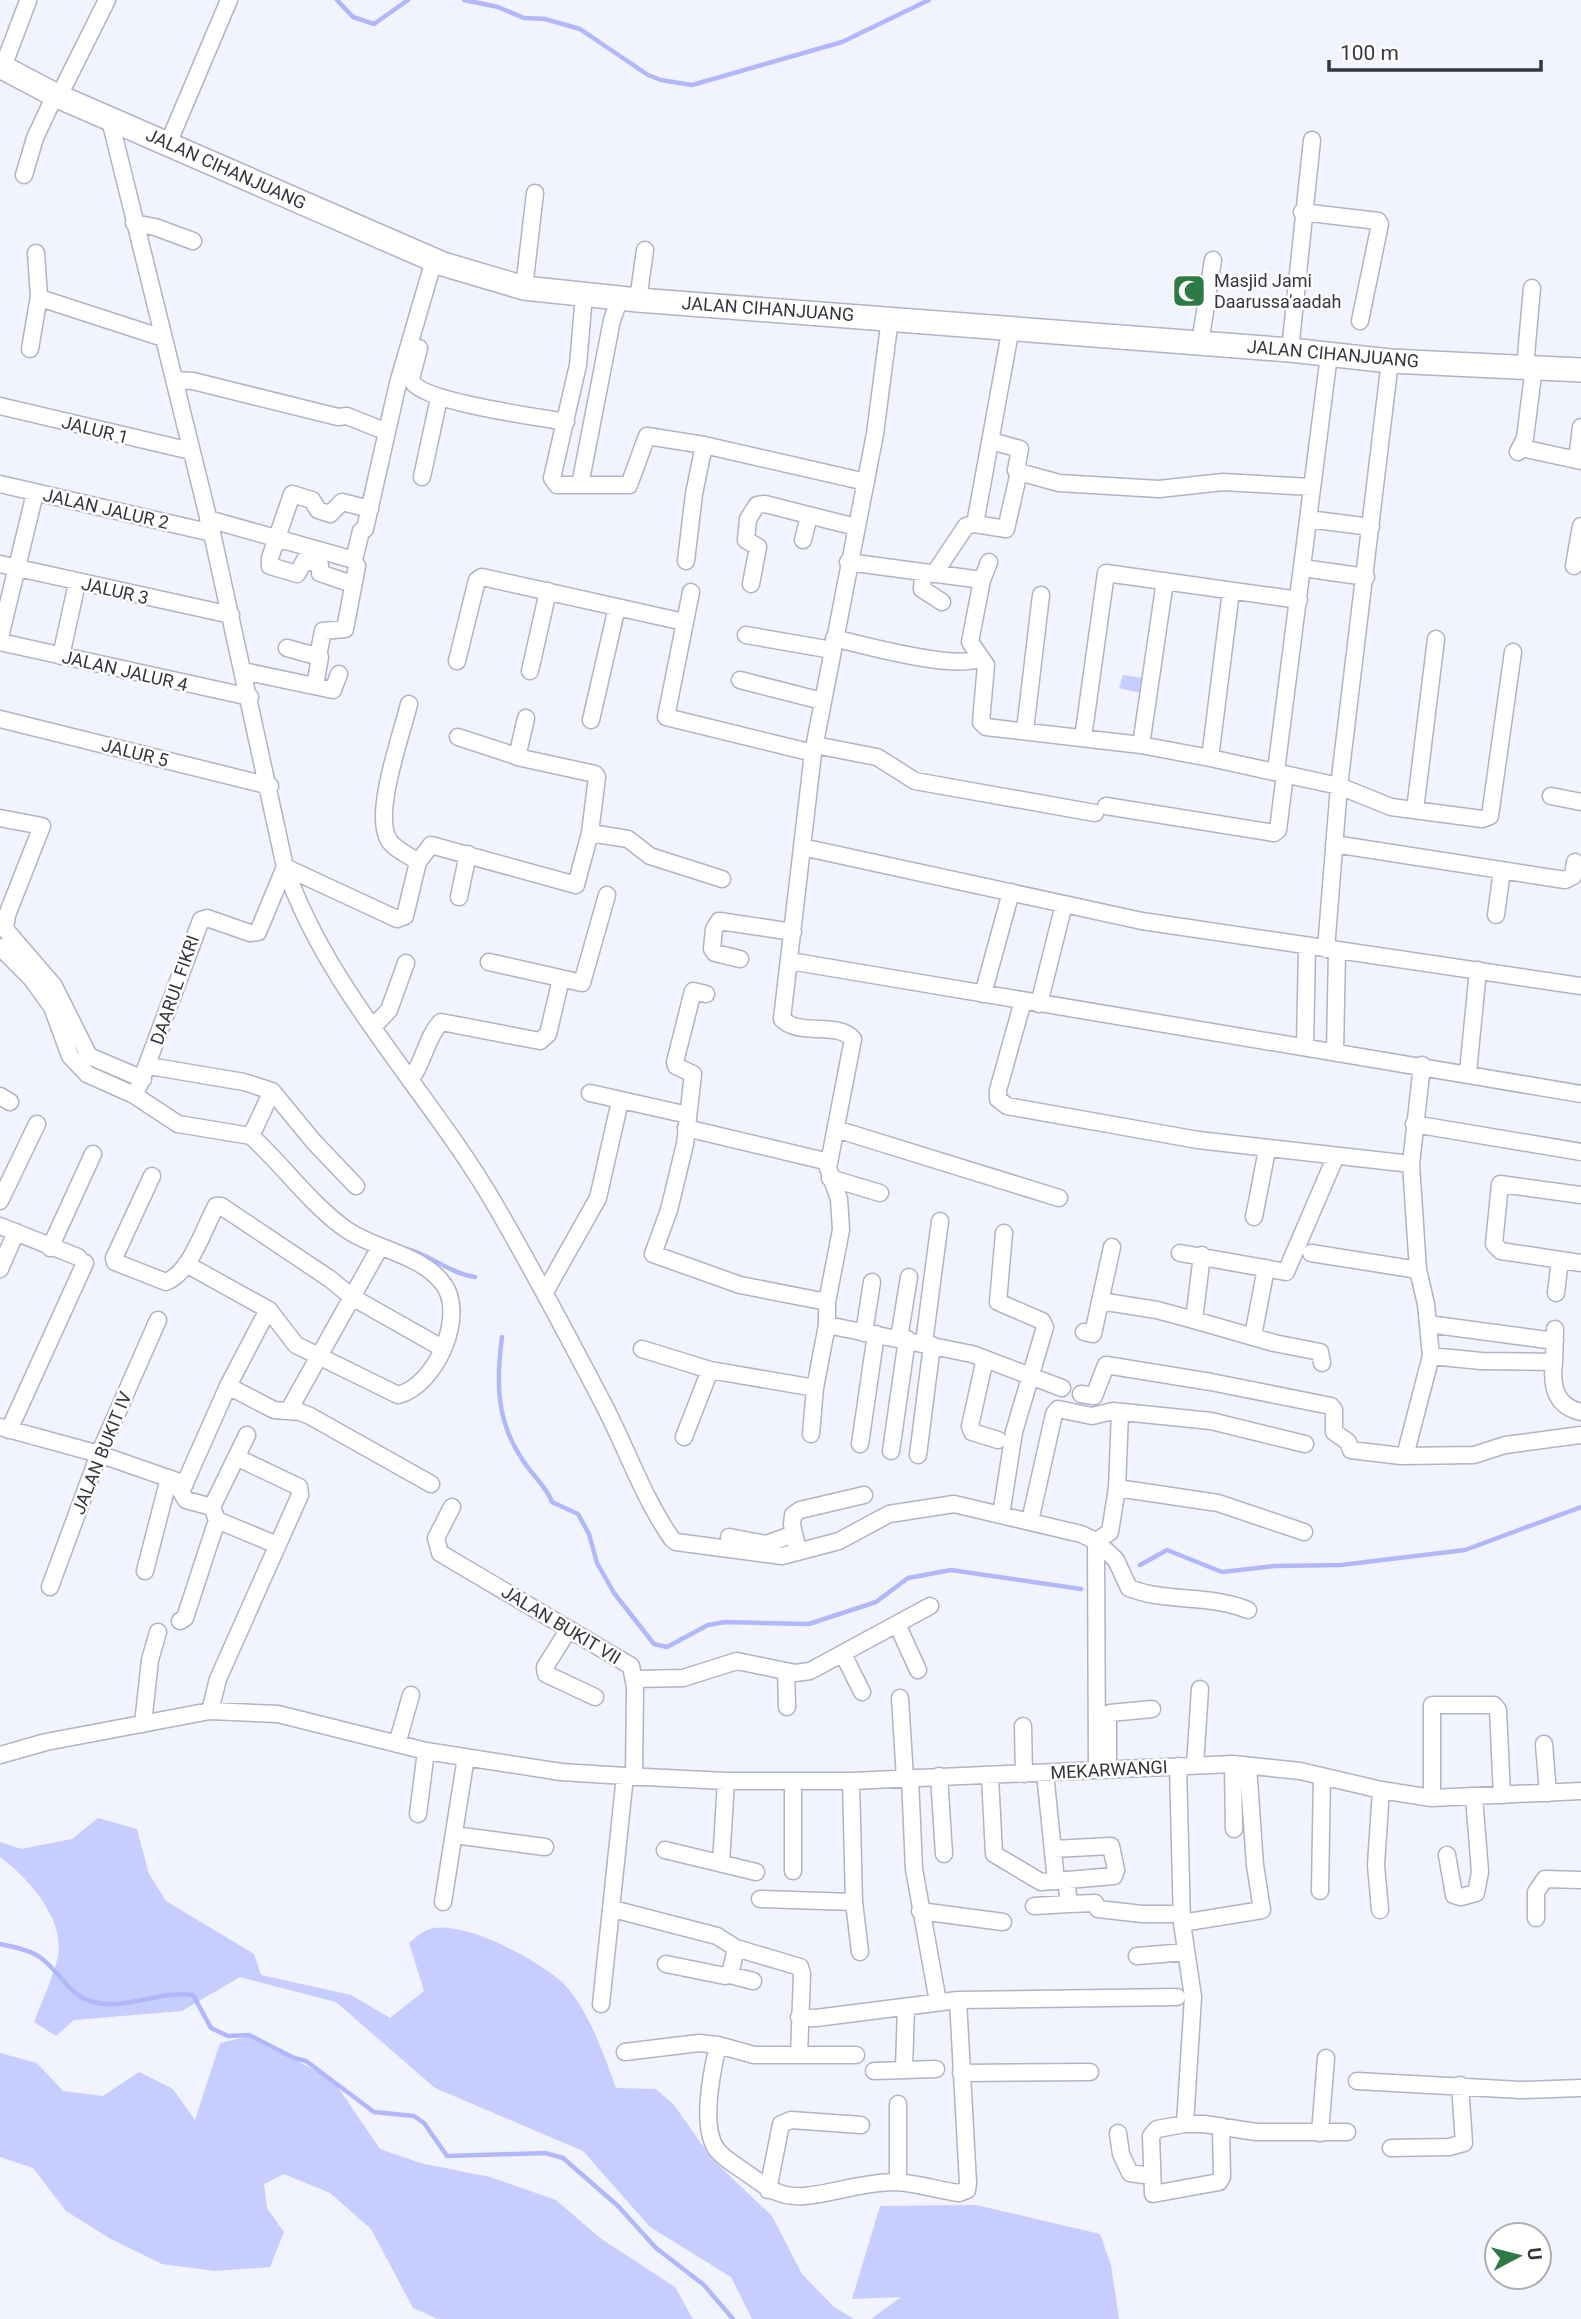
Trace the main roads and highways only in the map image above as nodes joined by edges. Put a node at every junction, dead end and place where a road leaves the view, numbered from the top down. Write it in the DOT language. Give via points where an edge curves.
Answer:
graph roads {
  1 [pos="2,66"];
  2 [pos="1581,370"];
  1 -- 2 [label="main road, JALAN CIHANJUANG" via="57,95 438,262 524,288 1390,361"];
}
